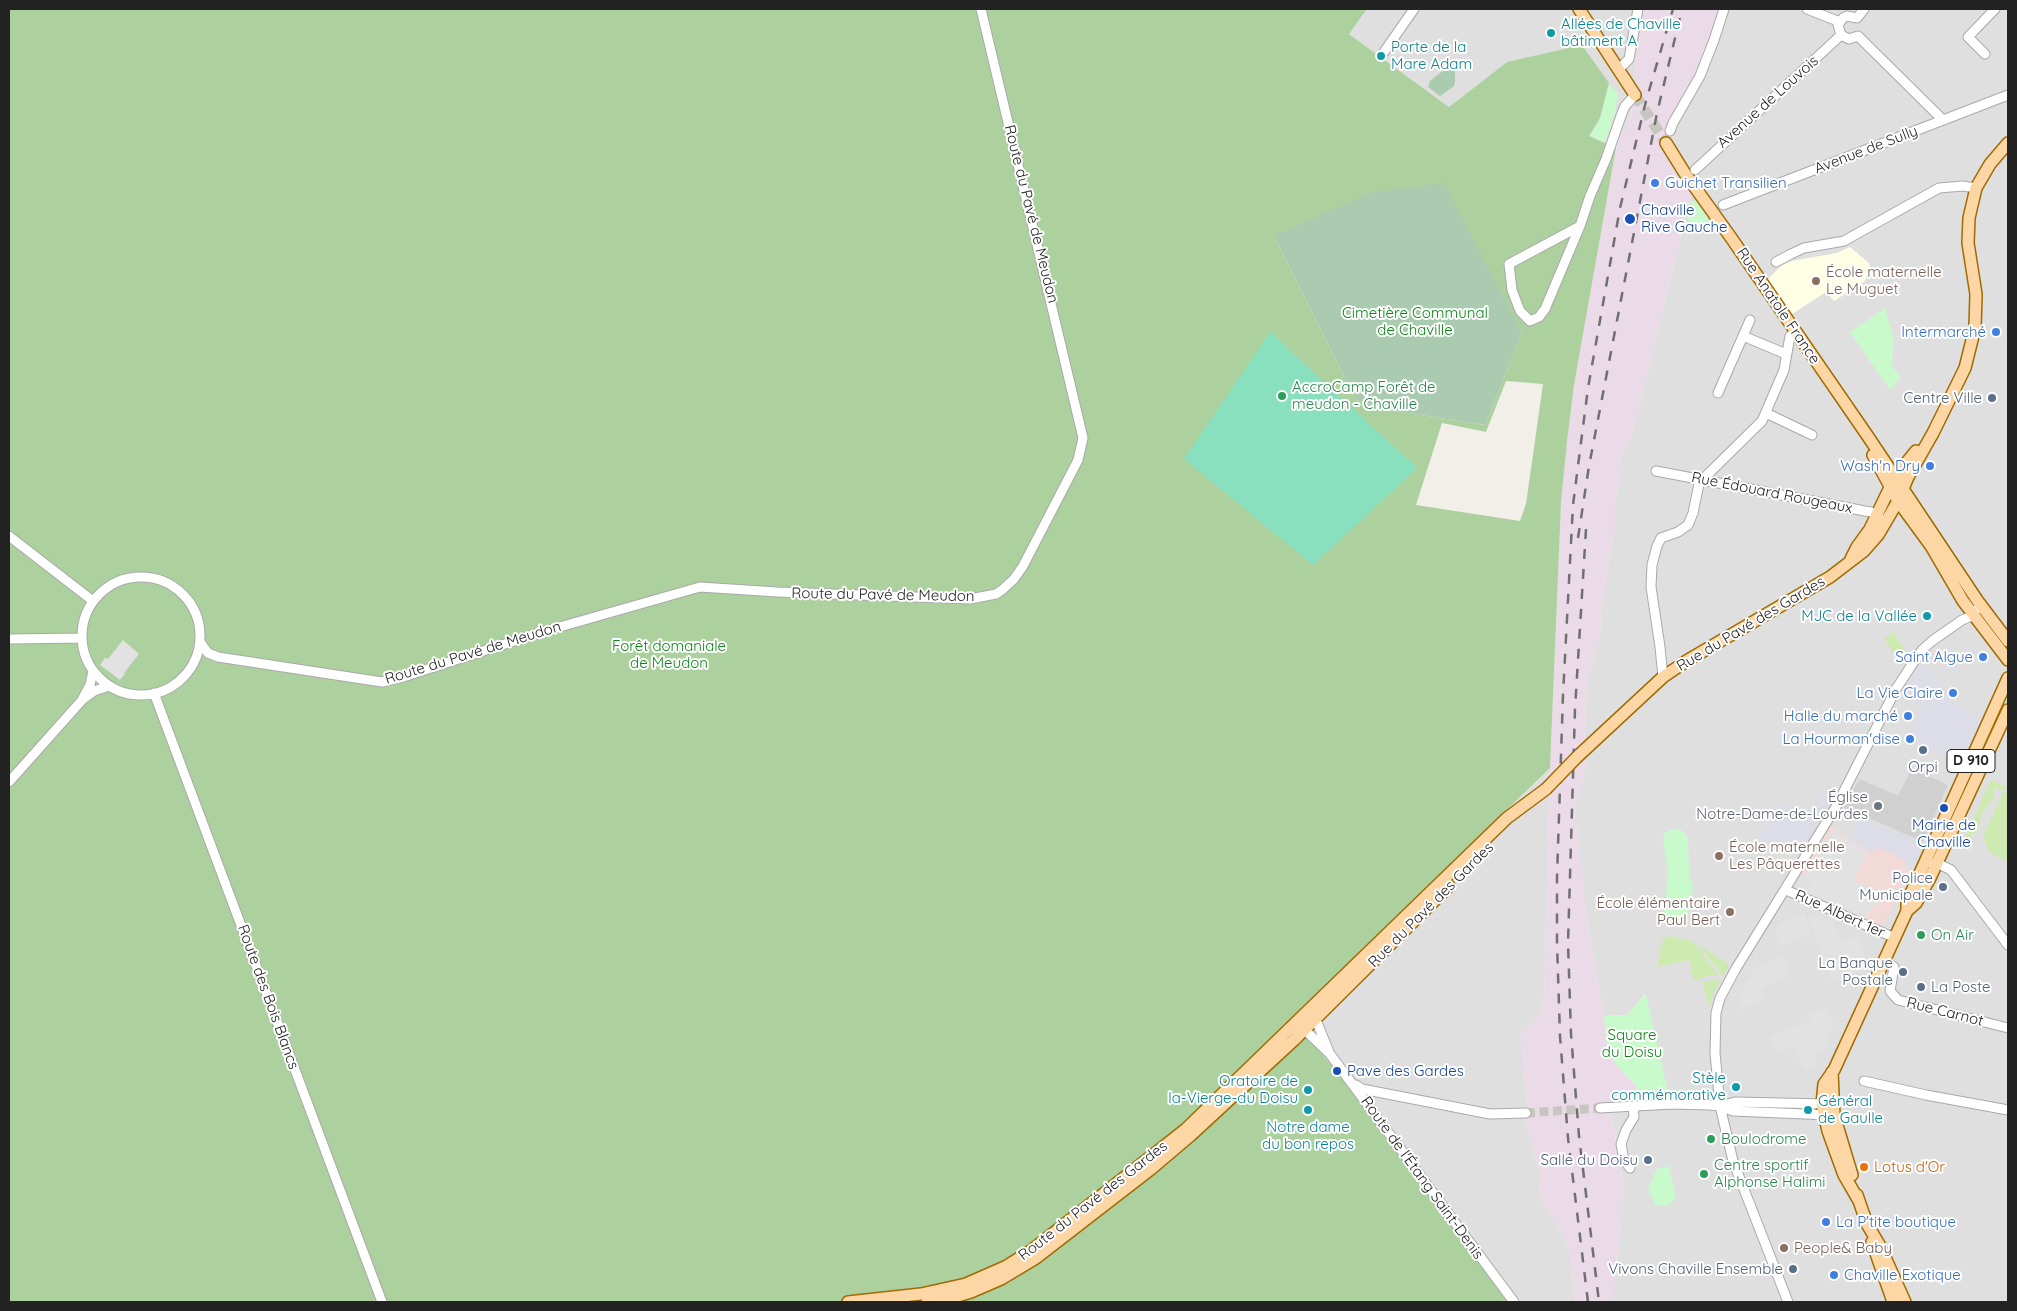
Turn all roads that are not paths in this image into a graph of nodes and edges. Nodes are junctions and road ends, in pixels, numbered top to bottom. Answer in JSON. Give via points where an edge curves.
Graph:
{"nodes":[{"id":1,"x":981,"y":9,"type":"edge"},
{"id":2,"x":1414,"y":9,"type":"edge"},
{"id":3,"x":1579,"y":9,"type":"edge"},
{"id":4,"x":1638,"y":9,"type":"edge"},
{"id":5,"x":1724,"y":9,"type":"edge"},
{"id":6,"x":1807,"y":9,"type":"edge"},
{"id":7,"x":1864,"y":9,"type":"edge"},
{"id":8,"x":1995,"y":9,"type":"edge"},
{"id":9,"x":1840,"y":22,"type":"junction"},
{"id":10,"x":1841,"y":35,"type":"junction"},
{"id":11,"x":1384,"y":52,"type":"dead end"},
{"id":12,"x":1984,"y":54,"type":"dead end"},
{"id":13,"x":1618,"y":70,"type":"junction"},
{"id":14,"x":1635,"y":95,"type":"joint"},
{"id":15,"x":2008,"y":95,"type":"edge"},
{"id":16,"x":1943,"y":120,"type":"junction"},
{"id":17,"x":1670,"y":131,"type":"dead end"},
{"id":18,"x":1666,"y":143,"type":"tunnel mouth"},
{"id":19,"x":2008,"y":143,"type":"edge"},
{"id":20,"x":1695,"y":170,"type":"dead end"},
{"id":21,"x":1976,"y":188,"type":"junction"},
{"id":22,"x":1723,"y":205,"type":"dead end"},
{"id":23,"x":1580,"y":226,"type":"junction"},
{"id":24,"x":1776,"y":262,"type":"dead end"},
{"id":25,"x":1750,"y":320,"type":"dead end"},
{"id":26,"x":1795,"y":332,"type":"junction"},
{"id":27,"x":1742,"y":336,"type":"junction"},
{"id":28,"x":1786,"y":354,"type":"junction"},
{"id":29,"x":1718,"y":393,"type":"dead end"},
{"id":30,"x":1943,"y":413,"type":"junction"},
{"id":31,"x":1766,"y":414,"type":"junction"},
{"id":32,"x":1812,"y":435,"type":"dead end"},
{"id":33,"x":1656,"y":471,"type":"dead end"},
{"id":34,"x":1702,"y":480,"type":"junction"},
{"id":35,"x":1892,"y":482,"type":"junction"},
{"id":36,"x":1902,"y":489,"type":"junction"},
{"id":37,"x":1898,"y":501,"type":"junction"},
{"id":38,"x":1882,"y":520,"type":"junction"},
{"id":39,"x":9,"y":536,"type":"edge"},
{"id":40,"x":1977,"y":600,"type":"junction"},
{"id":41,"x":93,"y":601,"type":"junction"},
{"id":42,"x":1972,"y":616,"type":"junction"},
{"id":43,"x":82,"y":638,"type":"junction"},
{"id":44,"x":9,"y":639,"type":"edge"},
{"id":45,"x":2008,"y":641,"type":"edge"},
{"id":46,"x":200,"y":642,"type":"junction"},
{"id":47,"x":2008,"y":660,"type":"edge"},
{"id":48,"x":93,"y":671,"type":"junction"},
{"id":49,"x":1663,"y":677,"type":"junction"},
{"id":50,"x":2008,"y":678,"type":"edge"},
{"id":51,"x":109,"y":686,"type":"junction"},
{"id":52,"x":154,"y":693,"type":"junction"},
{"id":53,"x":83,"y":699,"type":"junction"},
{"id":54,"x":2008,"y":710,"type":"edge"},
{"id":55,"x":9,"y":782,"type":"edge"},
{"id":56,"x":1937,"y":863,"type":"junction"},
{"id":57,"x":1924,"y":866,"type":"junction"},
{"id":58,"x":1786,"y":890,"type":"junction"},
{"id":59,"x":1907,"y":911,"type":"junction"},
{"id":60,"x":1895,"y":938,"type":"junction"},
{"id":61,"x":2008,"y":945,"type":"edge"},
{"id":62,"x":1885,"y":961,"type":"junction"},
{"id":63,"x":1312,"y":1015,"type":"junction"},
{"id":64,"x":1301,"y":1026,"type":"junction"},
{"id":65,"x":2008,"y":1028,"type":"edge"},
{"id":66,"x":1330,"y":1054,"type":"junction"},
{"id":67,"x":1864,"y":1081,"type":"dead end"},
{"id":68,"x":1351,"y":1082,"type":"junction"},
{"id":69,"x":1633,"y":1106,"type":"junction"},
{"id":70,"x":1720,"y":1106,"type":"junction"},
{"id":71,"x":1600,"y":1108,"type":"tunnel mouth"},
{"id":72,"x":1828,"y":1110,"type":"junction"},
{"id":73,"x":2008,"y":1110,"type":"edge"},
{"id":74,"x":1526,"y":1113,"type":"tunnel mouth"},
{"id":75,"x":1630,"y":1168,"type":"dead end"},
{"id":76,"x":1867,"y":1224,"type":"junction"},
{"id":77,"x":382,"y":1302,"type":"edge"},
{"id":78,"x":848,"y":1302,"type":"edge"},
{"id":79,"x":927,"y":1302,"type":"edge"},
{"id":80,"x":1514,"y":1302,"type":"edge"},
{"id":81,"x":1788,"y":1302,"type":"edge"},
{"id":82,"x":1893,"y":1302,"type":"edge"},
{"id":83,"x":1905,"y":1302,"type":"edge"}],
"edges":[{"from":1,"to":46,"type":"street","name":"Route du Pavé de Meudon","via":[[1083,438],[1078,460],[1023,566],[1002,590],[970,599],[700,587],[382,682],[218,658],[208,654]]},
{"from":2,"to":11,"type":"street"},
{"from":3,"to":13,"type":"main road"},
{"from":4,"to":13,"type":"street","via":[[1629,59]]},
{"from":5,"to":17,"type":"street","via":[[1700,76]]},
{"from":6,"to":9,"type":"street"},
{"from":7,"to":9,"type":"street","via":[[1857,18],[1847,16]]},
{"from":8,"to":12,"type":"street","via":[[1968,37]]},
{"from":9,"to":10,"type":"street","via":[[1838,29]]},
{"from":10,"to":16,"type":"street","via":[[1849,39],[1858,36]]},
{"from":10,"to":20,"type":"street","name":"Avenue de Louvois"},
{"from":13,"to":14,"type":"main road"},
{"from":14,"to":23,"type":"street","via":[[1622,113]]},
{"from":15,"to":16,"type":"street","name":"Avenue de Sully"},
{"from":16,"to":22,"type":"street","name":"Avenue de Sully"},
{"from":18,"to":26,"type":"main road","name":"Rue Anatole France"},
{"from":19,"to":21,"type":"main road","name":"Rue du Pavé des Gardes"},
{"from":21,"to":24,"type":"street","via":[[1939,188],[1844,241],[1804,248]]},
{"from":21,"to":30,"type":"main road","name":"Rue du Pavé des Gardes","via":[[1969,218],[1968,243],[1976,294],[1975,328],[1965,368]]},
{"from":23,"to":23,"type":"street","via":[[1508,264],[1512,290],[1520,311],[1530,321],[1545,309]]},
{"from":25,"to":27,"type":"street"},
{"from":26,"to":28,"type":"street","via":[[1790,336]]},
{"from":26,"to":35,"type":"main road","name":"Rue Anatole France","via":[[1855,420]]},
{"from":27,"to":28,"type":"street"},
{"from":27,"to":29,"type":"street"},
{"from":28,"to":31,"type":"street","via":[[1784,370]]},
{"from":30,"to":35,"type":"main road","name":"Rue du Pavé des Gardes"},
{"from":30,"to":36,"type":"main road","name":"Rue du Pavé des Gardes"},
{"from":31,"to":32,"type":"street"},
{"from":31,"to":34,"type":"street"},
{"from":33,"to":34,"type":"street","name":"Rue Édouard Rougeaux"},
{"from":34,"to":38,"type":"street","name":"Rue Édouard Rougeaux","via":[[1871,512]]},
{"from":34,"to":49,"type":"street","via":[[1691,522],[1684,529],[1661,538],[1654,553],[1650,587]]},
{"from":35,"to":36,"type":"main road","name":"Rue Anatole France"},
{"from":35,"to":37,"type":"main road","name":"Rue Anatole France"},
{"from":35,"to":38,"type":"main road","name":"Rue du Pavé des Gardes"},
{"from":36,"to":37,"type":"main road","name":"Rue du Pavé des Gardes"},
{"from":36,"to":40,"type":"main road","name":"Rue Anatole France"},
{"from":37,"to":38,"type":"main road","name":"Rue du Pavé des Gardes"},
{"from":37,"to":42,"type":"main road","name":"Rue Anatole France","via":[[1931,546]]},
{"from":38,"to":49,"type":"main road","name":"Rue du Pavé des Gardes","via":[[1878,535],[1864,551],[1830,577]]},
{"from":39,"to":41,"type":"street"},
{"from":40,"to":42,"type":"street"},
{"from":40,"to":45,"type":"main road","name":"Rue Anatole France"},
{"from":41,"to":43,"type":"street","via":[[83,623]]},
{"from":41,"to":46,"type":"street","via":[[108,586],[130,578],[157,579],[170,584],[189,601],[196,616]]},
{"from":42,"to":47,"type":"main road","name":"Rue Anatole France"},
{"from":42,"to":58,"type":"street","via":[[1938,636],[1918,654],[1896,689],[1837,805]]},
{"from":43,"to":44,"type":"street"},
{"from":43,"to":48,"type":"street"},
{"from":46,"to":52,"type":"street","via":[[197,655],[182,677],[170,687]]},
{"from":48,"to":51,"type":"street"},
{"from":48,"to":53,"type":"street"},
{"from":49,"to":63,"type":"main road","name":"Rue du Pavé des Gardes","bridge":true,"via":[[1546,789],[1507,818]]},
{"from":50,"to":57,"type":"main road","number":"D 910"},
{"from":51,"to":52,"type":"street","via":[[130,694]]},
{"from":51,"to":53,"type":"street"},
{"from":52,"to":77,"type":"street","name":"Route des Bois Blancs"},
{"from":53,"to":55,"type":"street"},
{"from":54,"to":56,"type":"main road","number":"D 910"},
{"from":56,"to":57,"type":"street"},
{"from":56,"to":59,"type":"main road","number":"D 910","via":[[1916,903]]},
{"from":56,"to":61,"type":"street","via":[[1951,870]]},
{"from":57,"to":59,"type":"main road","number":"D 910","via":[[1907,902]]},
{"from":58,"to":60,"type":"street","name":"Rue Albert 1er"},
{"from":58,"to":70,"type":"street","via":[[1720,998],[1715,1027]]},
{"from":59,"to":60,"type":"main road","number":"D 910"},
{"from":60,"to":62,"type":"main road","number":"D 910"},
{"from":62,"to":65,"type":"street","name":"Rue Carnot","via":[[1894,967],[1890,991],[1898,1000]]},
{"from":62,"to":72,"type":"main road","number":"D 910","via":[[1824,1084]]},
{"from":63,"to":64,"type":"main road","name":"Rue du Pavé des Gardes"},
{"from":63,"to":66,"type":"street","name":"Route de l'Étang Saint-Denis"},
{"from":64,"to":66,"type":"street","name":"Route de l'Étang Saint-Denis"},
{"from":64,"to":78,"type":"main road","name":"Route du Pavé des Gardes","via":[[1186,1129],[1015,1260],[966,1284]]},
{"from":64,"to":79,"type":"main road","name":"Route du Pavé des Gardes","via":[[1171,1152],[1036,1258],[971,1292]]},
{"from":66,"to":68,"type":"street","name":"Route de l'Étang Saint-Denis"},
{"from":67,"to":73,"type":"street"},
{"from":68,"to":74,"type":"street","via":[[1362,1089],[1490,1114]]},
{"from":68,"to":80,"type":"street","name":"Route de l'Étang Saint-Denis"},
{"from":69,"to":70,"type":"street"},
{"from":69,"to":71,"type":"street"},
{"from":69,"to":75,"type":"street","via":[[1634,1117],[1621,1144],[1624,1160]]},
{"from":70,"to":72,"type":"street","via":[[1735,1102]]},
{"from":70,"to":81,"type":"street","via":[[1733,1161]]},
{"from":72,"to":76,"type":"main road","number":"D 910"},
{"from":76,"to":82,"type":"main road","number":"D 910"},
{"from":76,"to":83,"type":"main road","number":"D 910"}]}
